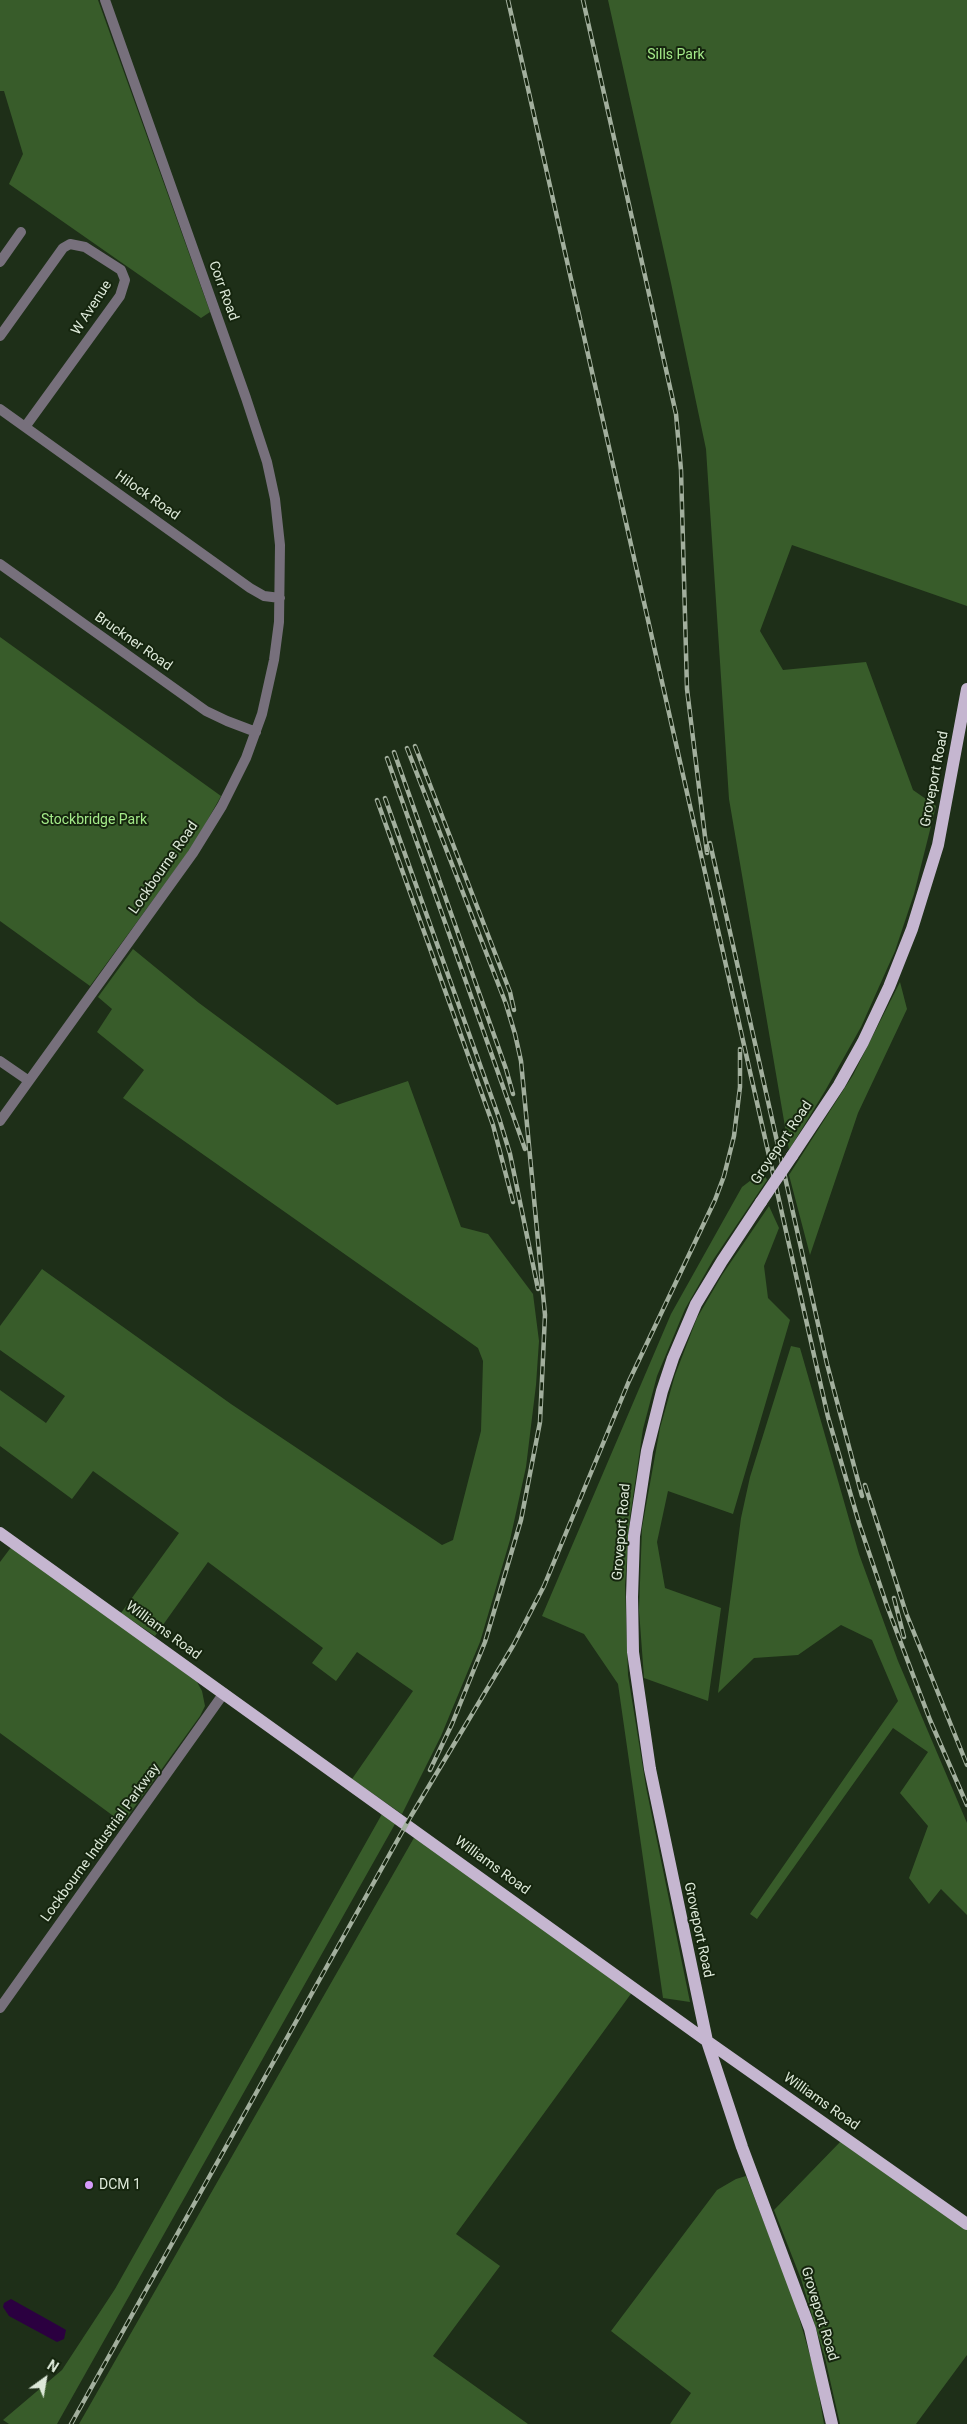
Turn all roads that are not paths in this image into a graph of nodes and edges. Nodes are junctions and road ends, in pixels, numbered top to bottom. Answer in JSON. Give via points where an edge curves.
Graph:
{"nodes":[{"id":1,"x":105,"y":0,"type":"edge"},
{"id":2,"x":21,"y":232,"type":"dead end"},
{"id":3,"x":0,"y":262,"type":"edge"},
{"id":4,"x":0,"y":336,"type":"edge"},
{"id":5,"x":0,"y":409,"type":"edge"},
{"id":6,"x":26,"y":427,"type":"junction"},
{"id":7,"x":0,"y":564,"type":"edge"},
{"id":8,"x":280,"y":598,"type":"junction"},
{"id":9,"x":967,"y":689,"type":"edge"},
{"id":10,"x":256,"y":732,"type":"junction"},
{"id":11,"x":0,"y":1061,"type":"edge"},
{"id":12,"x":29,"y":1081,"type":"junction"},
{"id":13,"x":0,"y":1122,"type":"edge"},
{"id":14,"x":0,"y":1533,"type":"edge"},
{"id":15,"x":224,"y":1693,"type":"junction"},
{"id":16,"x":0,"y":2008,"type":"edge"},
{"id":17,"x":707,"y":2041,"type":"junction"},
{"id":18,"x":967,"y":2224,"type":"edge"},
{"id":19,"x":832,"y":2424,"type":"edge"}],
"edges":[{"from":1,"to":8,"type":"street","name":"Corr Road","via":[[267,462],[279,538]]},
{"from":2,"to":3,"type":"street"},
{"from":4,"to":6,"type":"street","name":"W Avenue","via":[[63,248],[70,244],[85,246],[121,270],[125,280],[120,296]]},
{"from":5,"to":6,"type":"street","name":"Hilock Road"},
{"from":6,"to":8,"type":"street","name":"Hilock Road","via":[[257,592]]},
{"from":7,"to":10,"type":"street","name":"Bruckner Road","via":[[206,711]]},
{"from":8,"to":10,"type":"street","name":"Lockbourne Road","via":[[274,660]]},
{"from":9,"to":17,"type":"main road","name":"Groveport Road","bridge":true,"via":[[938,846],[909,939],[889,987],[839,1085],[704,1290],[673,1358],[647,1451],[634,1536],[632,1633],[641,1719]]},
{"from":10,"to":12,"type":"street","name":"Lockbourne Road","via":[[237,779],[206,832]]},
{"from":11,"to":12,"type":"street"},
{"from":12,"to":13,"type":"street","name":"Lockbourne Road"},
{"from":14,"to":15,"type":"main road","name":"Williams Road"},
{"from":15,"to":16,"type":"street","name":"Lockbourne Industrial Parkway"},
{"from":15,"to":17,"type":"main road","name":"Williams Road"},
{"from":17,"to":18,"type":"main road","name":"Williams Road"},
{"from":17,"to":19,"type":"main road","name":"Groveport Road","via":[[742,2147],[810,2329]]}]}
